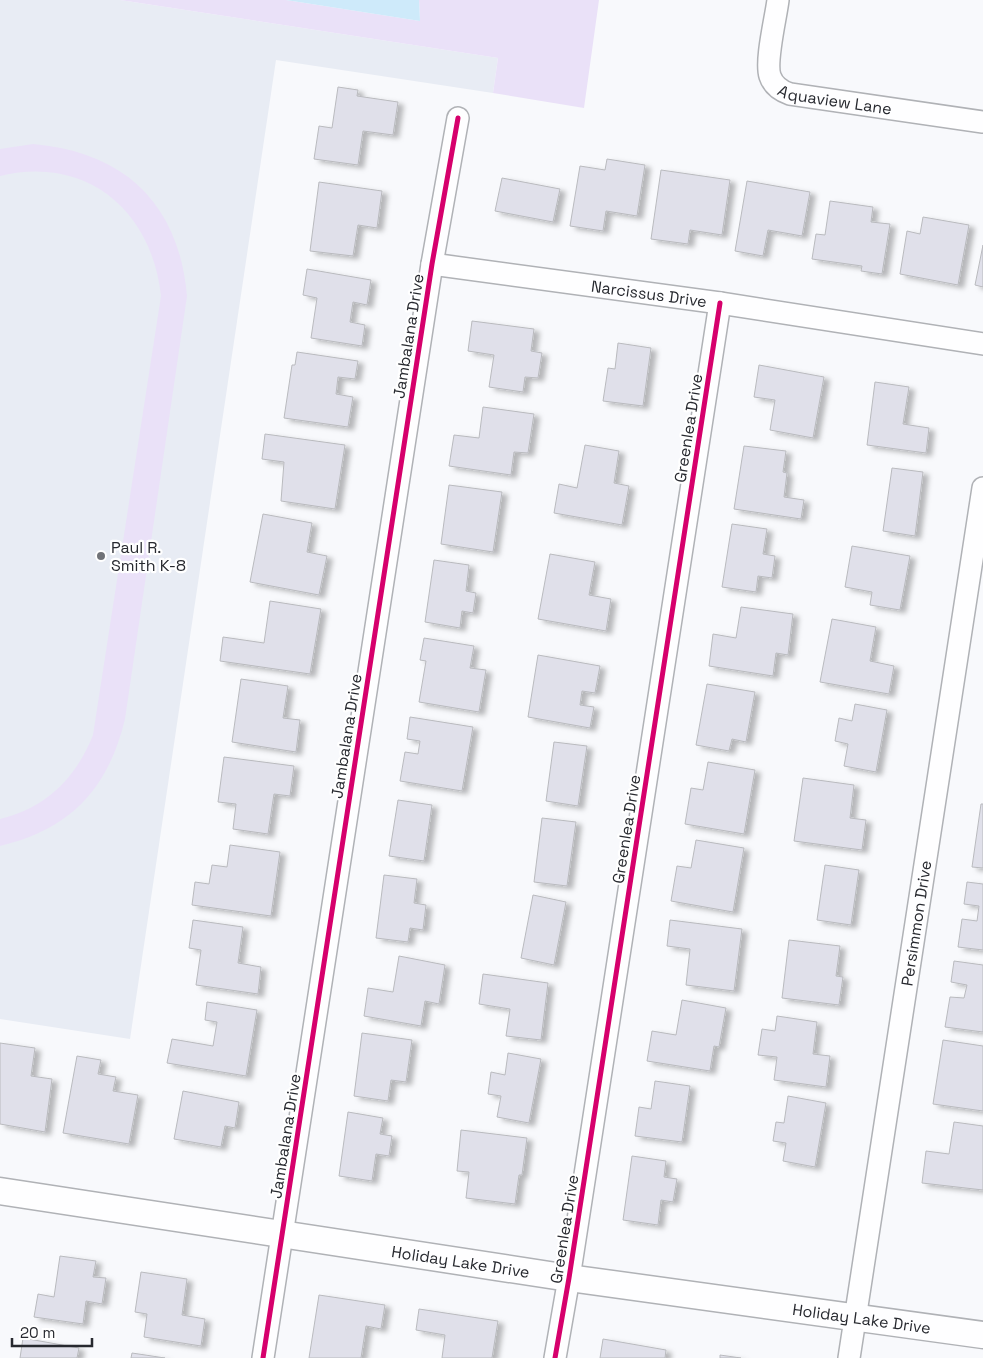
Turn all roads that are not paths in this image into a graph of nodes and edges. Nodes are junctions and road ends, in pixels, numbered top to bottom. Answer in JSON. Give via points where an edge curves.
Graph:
{"nodes":[{"id":1,"x":778,"y":0,"type":"edge"},
{"id":2,"x":458,"y":118,"type":"dead end"},
{"id":3,"x":983,"y":122,"type":"edge"},
{"id":4,"x":432,"y":264,"type":"junction"},
{"id":5,"x":720,"y":303,"type":"junction"},
{"id":6,"x":983,"y":344,"type":"edge"},
{"id":7,"x":983,"y":488,"type":"edge"},
{"id":8,"x":0,"y":1191,"type":"edge"},
{"id":9,"x":282,"y":1233,"type":"junction"},
{"id":10,"x":569,"y":1278,"type":"junction"},
{"id":11,"x":856,"y":1317,"type":"junction"},
{"id":12,"x":983,"y":1335,"type":"edge"},
{"id":13,"x":262,"y":1358,"type":"edge"},
{"id":14,"x":555,"y":1358,"type":"edge"},
{"id":15,"x":849,"y":1358,"type":"edge"}],
"edges":[{"from":1,"to":3,"type":"street","name":"Aquaview Lane","via":[[768,67],[780,90]]},
{"from":2,"to":4,"type":"street","name":"Jambalana Drive"},
{"from":4,"to":5,"type":"street","name":"Narcissus Drive"},
{"from":4,"to":9,"type":"street","name":"Jambalana Drive"},
{"from":5,"to":6,"type":"street","name":"Narcissus Drive"},
{"from":5,"to":10,"type":"street","name":"Greenlea Drive"},
{"from":7,"to":11,"type":"street","name":"Persimmon Drive"},
{"from":8,"to":9,"type":"street","name":"Holiday Lake Drive"},
{"from":9,"to":10,"type":"street","name":"Holiday Lake Drive"},
{"from":9,"to":13,"type":"street","name":"Jambalana Drive"},
{"from":10,"to":11,"type":"street","name":"Holiday Lake Drive"},
{"from":10,"to":14,"type":"street","name":"Greenlea Drive"},
{"from":11,"to":12,"type":"street","name":"Holiday Lake Drive"},
{"from":11,"to":15,"type":"street","name":"Persimmon Drive"}]}
